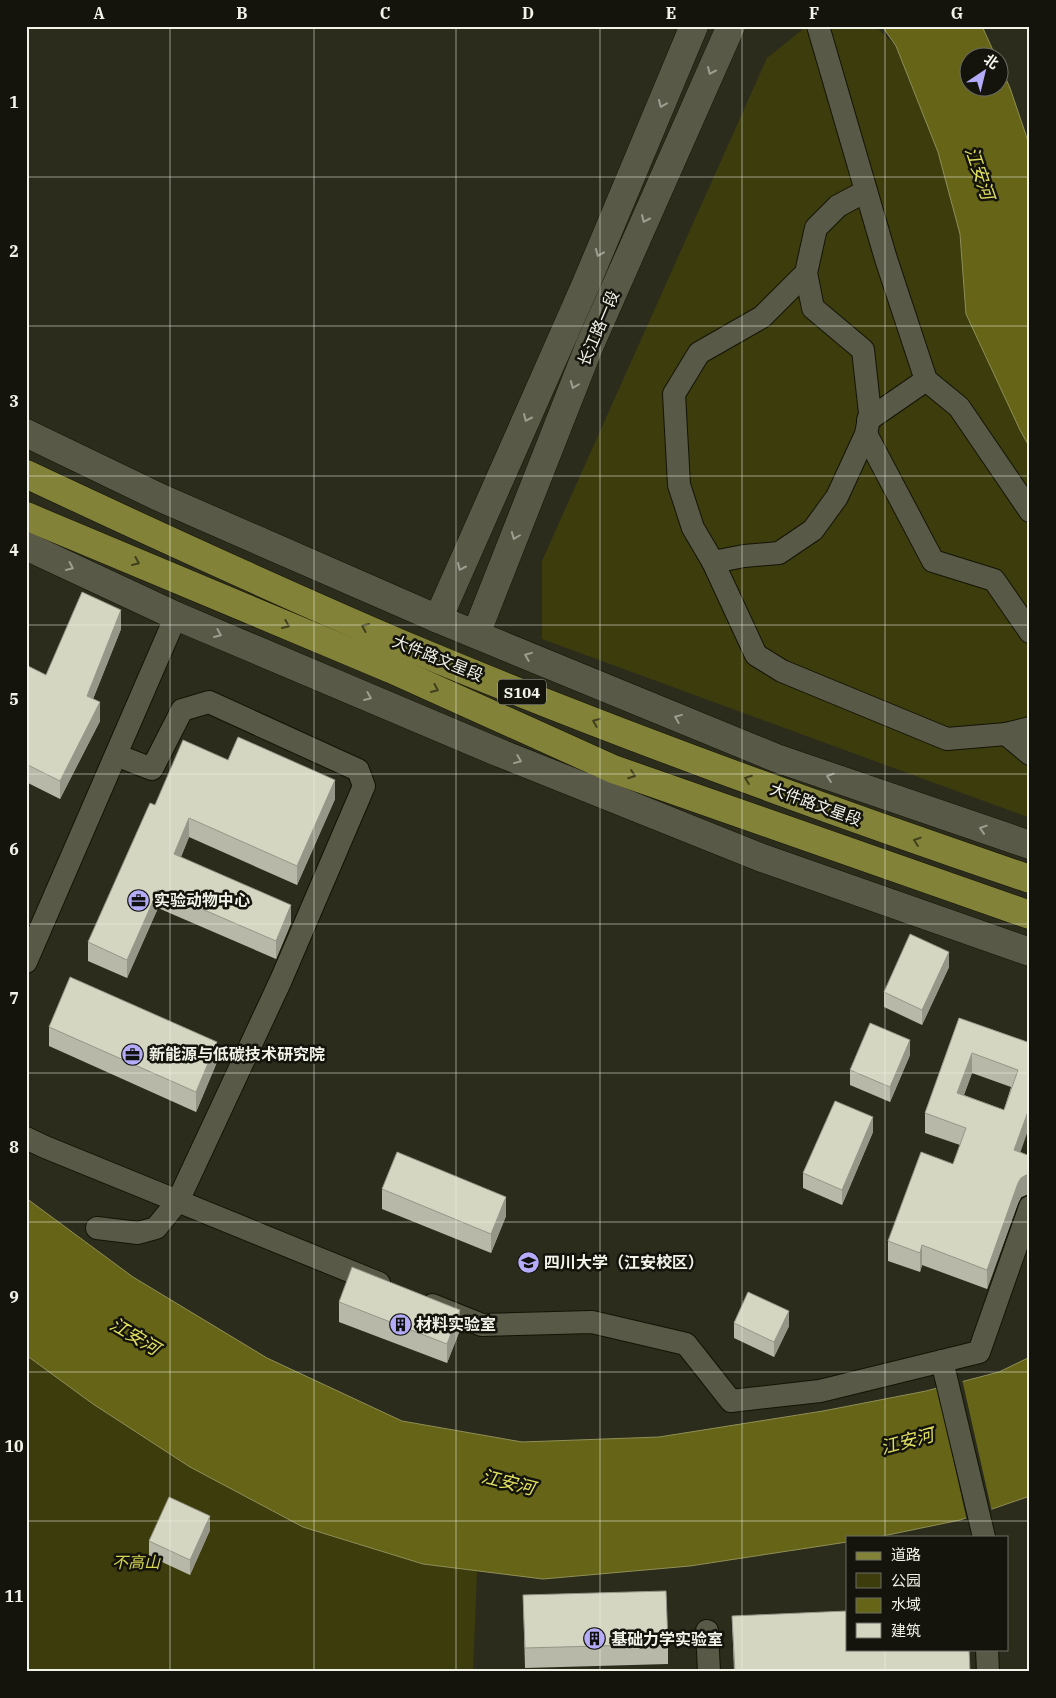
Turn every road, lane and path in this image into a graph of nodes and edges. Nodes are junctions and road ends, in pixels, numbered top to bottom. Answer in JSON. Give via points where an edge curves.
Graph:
{"nodes":[{"id":1,"x":694,"y":26,"type":"edge"},
{"id":2,"x":731,"y":26,"type":"edge"},
{"id":3,"x":818,"y":26,"type":"edge"},
{"id":4,"x":866,"y":191,"type":"junction"},
{"id":5,"x":806,"y":273,"type":"junction"},
{"id":6,"x":926,"y":380,"type":"junction"},
{"id":7,"x":867,"y":427,"type":"junction"},
{"id":8,"x":26,"y":433,"type":"edge"},
{"id":9,"x":26,"y":474,"type":"edge"},
{"id":10,"x":1030,"y":511,"type":"edge"},
{"id":11,"x":26,"y":516,"type":"edge"},
{"id":12,"x":26,"y":546,"type":"edge"},
{"id":13,"x":713,"y":562,"type":"junction"},
{"id":14,"x":176,"y":616,"type":"junction"},
{"id":15,"x":438,"y":619,"type":"junction"},
{"id":16,"x":1030,"y":632,"type":"edge"},
{"id":17,"x":476,"y":634,"type":"junction"},
{"id":18,"x":1030,"y":728,"type":"edge"},
{"id":19,"x":1006,"y":734,"type":"junction"},
{"id":20,"x":1030,"y":754,"type":"edge"},
{"id":21,"x":116,"y":755,"type":"junction"},
{"id":22,"x":1030,"y":845,"type":"edge"},
{"id":23,"x":1030,"y":879,"type":"edge"},
{"id":24,"x":1030,"y":914,"type":"edge"},
{"id":25,"x":1030,"y":952,"type":"edge"},
{"id":26,"x":26,"y":962,"type":"edge"},
{"id":27,"x":26,"y":1138,"type":"edge"},
{"id":28,"x":178,"y":1200,"type":"junction"},
{"id":29,"x":1030,"y":1207,"type":"edge"},
{"id":30,"x":96,"y":1228,"type":"dead end"},
{"id":31,"x":942,"y":1360,"type":"junction"},
{"id":32,"x":984,"y":1536,"type":"edge"},
{"id":33,"x":707,"y":1631,"type":"dead end"},
{"id":34,"x":987,"y":1650,"type":"edge"},
{"id":35,"x":709,"y":1672,"type":"edge"},
{"id":36,"x":988,"y":1672,"type":"edge"}],
"edges":[{"from":1,"to":15,"type":"street","name":"长江路一段","one_way":true,"via":[[586,284]]},
{"from":2,"to":17,"type":"street","name":"长江路一段","one_way":true,"via":[[589,347]]},
{"from":3,"to":4,"type":"street"},
{"from":4,"to":5,"type":"street","via":[[838,206],[816,228]]},
{"from":4,"to":6,"type":"street"},
{"from":5,"to":7,"type":"street","via":[[812,308],[863,350],[870,413]]},
{"from":5,"to":13,"type":"street","via":[[762,317],[699,353],[674,394],[679,485],[693,528]]},
{"from":6,"to":7,"type":"street"},
{"from":6,"to":10,"type":"street","via":[[960,407]]},
{"from":7,"to":13,"type":"street","via":[[837,497],[812,530],[779,553]]},
{"from":7,"to":16,"type":"street","via":[[933,560],[994,580]]},
{"from":8,"to":15,"type":"street","via":[[161,498]]},
{"from":23,"to":9,"type":"main road","name":"大件路文星段","number":"S104","one_way":true,"via":[[627,735],[418,651]]},
{"from":11,"to":24,"type":"main road","name":"大件路文星段","number":"S104","one_way":true,"via":[[391,669],[614,769]]},
{"from":12,"to":14,"type":"street","one_way":true},
{"from":13,"to":19,"type":"street","via":[[756,655],[782,671],[947,739]]},
{"from":14,"to":21,"type":"street"},
{"from":14,"to":25,"type":"street","one_way":true,"via":[[494,751],[753,854]]},
{"from":15,"to":17,"type":"street"},
{"from":22,"to":17,"type":"street","one_way":true,"via":[[776,758]]},
{"from":18,"to":19,"type":"street"},
{"from":19,"to":20,"type":"street"},
{"from":21,"to":26,"type":"street"},
{"from":21,"to":28,"type":"street","via":[[152,769],[182,710],[209,702],[358,770],[364,786],[282,980]]},
{"from":27,"to":28,"type":"street"},
{"from":28,"to":30,"type":"street","via":[[156,1228],[138,1233]]},
{"from":28,"to":31,"type":"street","via":[[482,1325],[592,1322],[686,1344],[731,1401],[820,1391]]},
{"from":29,"to":31,"type":"street","via":[[978,1352]]},
{"from":31,"to":32,"type":"street"},
{"from":33,"to":35,"type":"street"},
{"from":34,"to":36,"type":"street"}]}
